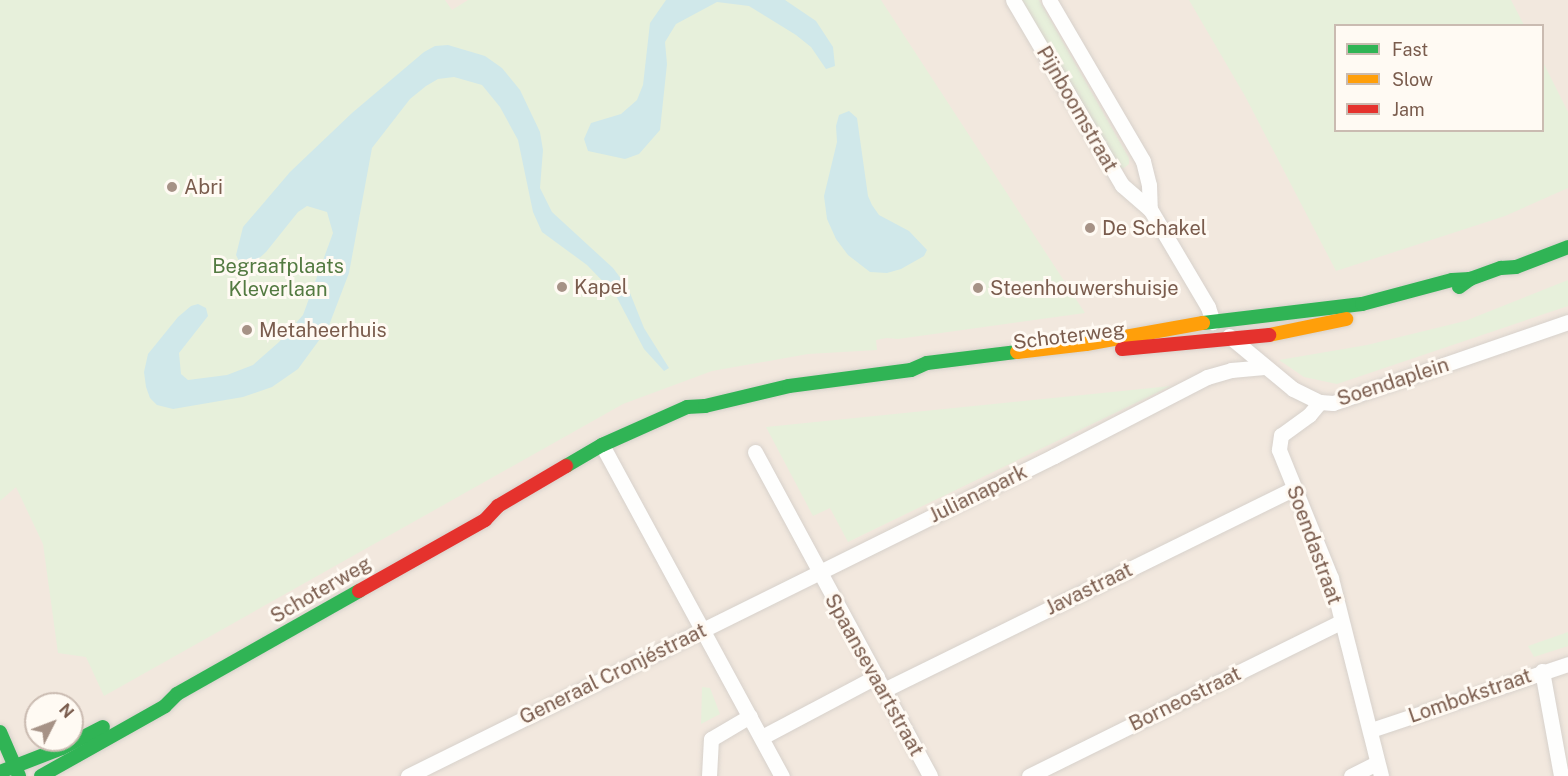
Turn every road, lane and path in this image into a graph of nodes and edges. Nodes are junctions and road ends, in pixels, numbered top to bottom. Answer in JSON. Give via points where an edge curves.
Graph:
{"nodes":[{"id":1,"x":1013,"y":0,"type":"edge"},
{"id":2,"x":1049,"y":0,"type":"edge"},
{"id":3,"x":1150,"y":209,"type":"junction"},
{"id":4,"x":1568,"y":233,"type":"edge"},
{"id":5,"x":1568,"y":247,"type":"edge"},
{"id":6,"x":1501,"y":268,"type":"junction"},
{"id":7,"x":1470,"y":279,"type":"junction"},
{"id":8,"x":1213,"y":322,"type":"junction"},
{"id":9,"x":1568,"y":322,"type":"edge"},
{"id":10,"x":1233,"y":339,"type":"junction"},
{"id":11,"x":1204,"y":342,"type":"junction"},
{"id":12,"x":1264,"y":367,"type":"junction"},
{"id":13,"x":911,"y":370,"type":"junction"},
{"id":14,"x":1320,"y":402,"type":"junction"},
{"id":15,"x":605,"y":451,"type":"junction"},
{"id":16,"x":755,"y":452,"type":"dead end"},
{"id":17,"x":1294,"y":488,"type":"junction"},
{"id":18,"x":818,"y":573,"type":"junction"},
{"id":19,"x":1341,"y":622,"type":"junction"},
{"id":20,"x":702,"y":629,"type":"junction"},
{"id":21,"x":1568,"y":664,"type":"edge"},
{"id":22,"x":1542,"y":671,"type":"junction"},
{"id":23,"x":877,"y":676,"type":"junction"},
{"id":24,"x":884,"y":690,"type":"junction"},
{"id":25,"x":177,"y":694,"type":"junction"},
{"id":26,"x":750,"y":716,"type":"junction"},
{"id":27,"x":1371,"y":730,"type":"junction"},
{"id":28,"x":0,"y":732,"type":"edge"},
{"id":29,"x":762,"y":737,"type":"junction"},
{"id":30,"x":1379,"y":769,"type":"edge"},
{"id":31,"x":17,"y":771,"type":"edge"},
{"id":32,"x":0,"y":772,"type":"edge"},
{"id":33,"x":41,"y":776,"type":"edge"},
{"id":34,"x":408,"y":776,"type":"edge"},
{"id":35,"x":710,"y":776,"type":"edge"},
{"id":36,"x":782,"y":776,"type":"edge"},
{"id":37,"x":930,"y":776,"type":"edge"},
{"id":38,"x":1029,"y":776,"type":"edge"},
{"id":39,"x":1352,"y":776,"type":"edge"},
{"id":40,"x":1561,"y":776,"type":"edge"}],
"edges":[{"from":1,"to":3,"type":"street","name":"Pijnboomstraat","via":[[1122,185]]},
{"from":2,"to":3,"type":"street","name":"Pijnboomstraat","via":[[1143,161]]},
{"from":3,"to":8,"type":"street","name":"Pijnboomstraat"},
{"from":4,"to":6,"type":"main road","via":[[1513,258]]},
{"from":5,"to":6,"type":"main road","via":[[1516,267]]},
{"from":6,"to":7,"type":"main road"},
{"from":7,"to":8,"type":"main road","via":[[1452,280],[1362,304]]},
{"from":7,"to":10,"type":"main road","via":[[1456,289],[1364,315]]},
{"from":8,"to":10,"type":"street","name":"Soendaplein"},
{"from":8,"to":11,"type":"street"},
{"from":8,"to":13,"type":"main road","name":"Schoterweg","via":[[1086,344],[927,363]]},
{"from":9,"to":14,"type":"street","name":"Soendaplein","via":[[1333,403]]},
{"from":10,"to":11,"type":"main road","name":"Schoterweg"},
{"from":10,"to":12,"type":"street","name":"Soendaplein"},
{"from":11,"to":13,"type":"main road","name":"Schoterweg","via":[[929,374]]},
{"from":12,"to":14,"type":"street","name":"Soendaplein","via":[[1293,389]]},
{"from":12,"to":18,"type":"street","name":"Julianapark","via":[[1207,377]]},
{"from":13,"to":15,"type":"main road","name":"Schoterweg","via":[[789,386],[687,407]]},
{"from":14,"to":17,"type":"street","name":"Soendastraat","via":[[1279,439],[1279,450]]},
{"from":15,"to":20,"type":"street"},
{"from":15,"to":25,"type":"main road","name":"Schoterweg","via":[[498,506],[485,520]]},
{"from":16,"to":18,"type":"street"},
{"from":17,"to":19,"type":"street","name":"Soendastraat","via":[[1331,578]]},
{"from":17,"to":24,"type":"street","name":"Javastraat"},
{"from":18,"to":20,"type":"street","name":"Generaal Cronjéstraat"},
{"from":18,"to":23,"type":"street","name":"Spaansevaartstraat"},
{"from":19,"to":27,"type":"street","name":"Soendastraat"},
{"from":19,"to":38,"type":"street","name":"Borneostraat"},
{"from":20,"to":26,"type":"street"},
{"from":20,"to":34,"type":"street","name":"Generaal Cronjéstraat"},
{"from":21,"to":22,"type":"street","name":"Lombokstraat"},
{"from":22,"to":27,"type":"street","name":"Lombokstraat"},
{"from":22,"to":40,"type":"street"},
{"from":23,"to":24,"type":"street","name":"Spaansevaartstraat"},
{"from":23,"to":29,"type":"street"},
{"from":24,"to":37,"type":"street","name":"Spaansevaartstraat"},
{"from":25,"to":31,"type":"main road","name":"Schoterweg","via":[[159,698]]},
{"from":25,"to":33,"type":"main road","name":"Schoterweg","via":[[165,706]]},
{"from":26,"to":29,"type":"street"},
{"from":26,"to":35,"type":"street","via":[[711,739]]},
{"from":27,"to":30,"type":"street","name":"Soendastraat"},
{"from":28,"to":31,"type":"main road"},
{"from":29,"to":36,"type":"street"},
{"from":30,"to":39,"type":"street"},
{"from":31,"to":32,"type":"main road","name":"Schoterweg"}]}
